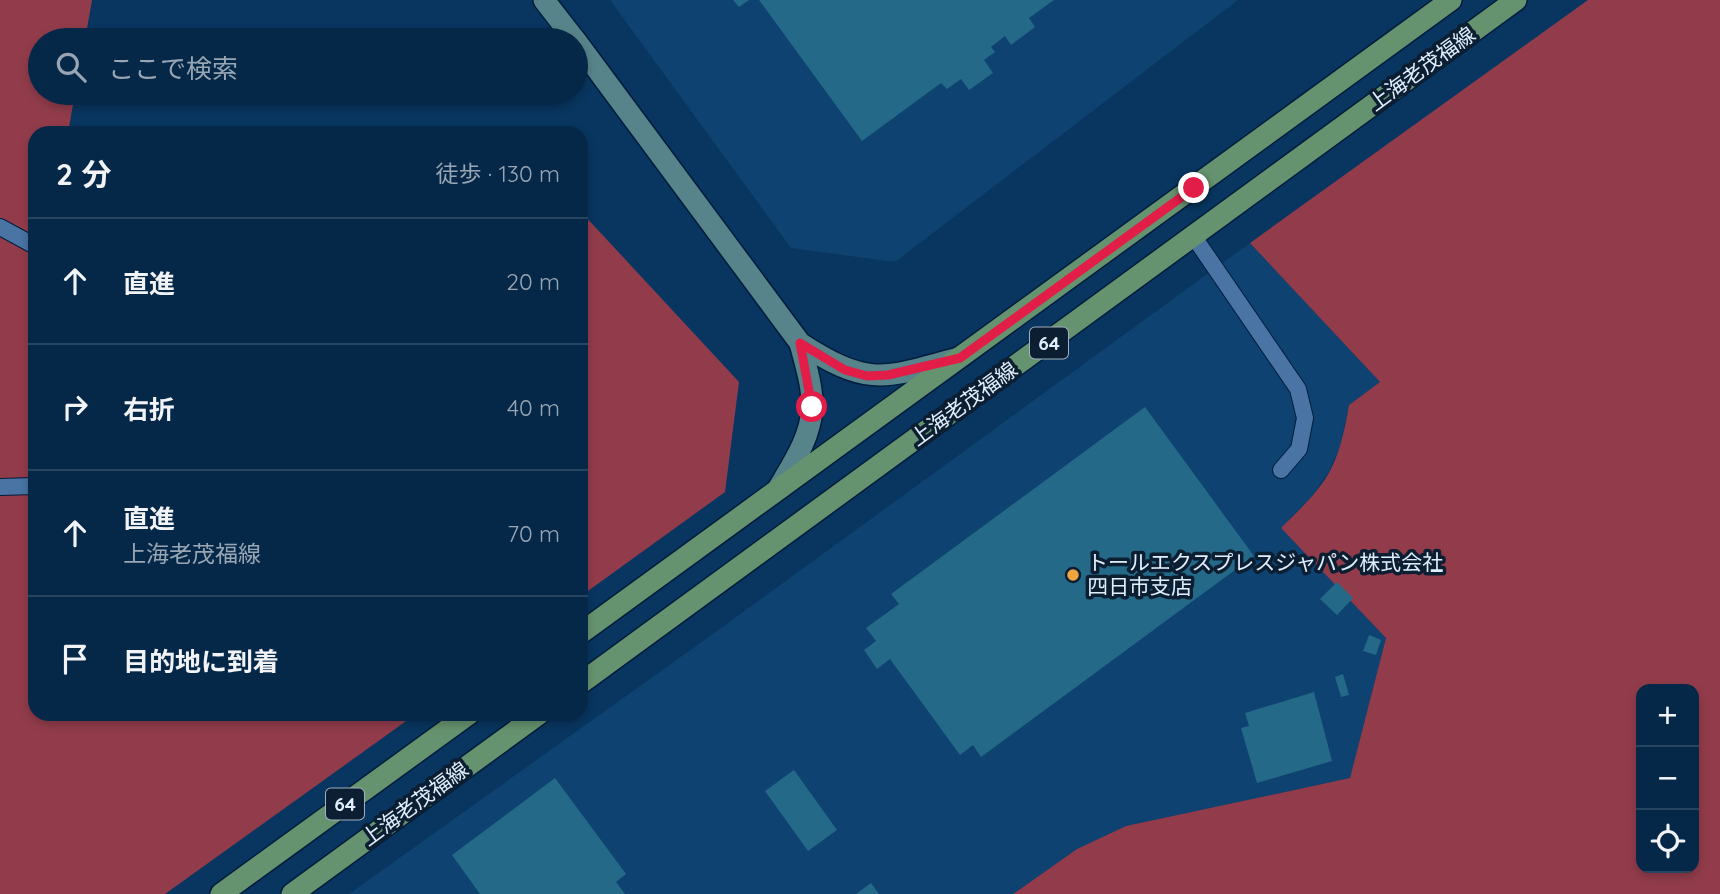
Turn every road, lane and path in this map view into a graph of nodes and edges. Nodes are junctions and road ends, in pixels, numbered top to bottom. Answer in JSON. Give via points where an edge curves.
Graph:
{"nodes":[{"id":1,"x":544,"y":0,"type":"edge"},
{"id":2,"x":1451,"y":0,"type":"edge"},
{"id":3,"x":1516,"y":0,"type":"edge"},
{"id":4,"x":565,"y":28,"type":"edge"},
{"id":5,"x":588,"y":58,"type":"edge"},
{"id":6,"x":0,"y":227,"type":"edge"},
{"id":7,"x":1194,"y":237,"type":"junction"},
{"id":8,"x":28,"y":242,"type":"edge"},
{"id":9,"x":800,"y":343,"type":"junction"},
{"id":10,"x":960,"y":358,"type":"junction"},
{"id":11,"x":1280,"y":470,"type":"dead end"},
{"id":12,"x":28,"y":486,"type":"edge"},
{"id":13,"x":0,"y":487,"type":"edge"},
{"id":14,"x":778,"y":489,"type":"junction"},
{"id":15,"x":588,"y":628,"type":"edge"},
{"id":16,"x":588,"y":678,"type":"edge"},
{"id":17,"x":459,"y":721,"type":"edge"},
{"id":18,"x":529,"y":721,"type":"edge"},
{"id":19,"x":221,"y":894,"type":"edge"},
{"id":20,"x":292,"y":894,"type":"edge"}],
"edges":[{"from":1,"to":4,"type":"street"},
{"from":2,"to":10,"type":"main road","name":"上海老茂福線","number":"64"},
{"from":3,"to":7,"type":"main road","name":"上海老茂福線","number":"64"},
{"from":5,"to":9,"type":"street"},
{"from":6,"to":8,"type":"lane"},
{"from":7,"to":11,"type":"lane","via":[[1298,389],[1305,418],[1299,449]]},
{"from":7,"to":16,"type":"main road","name":"上海老茂福線","number":"64"},
{"from":9,"to":10,"type":"street","via":[[845,370],[867,376]]},
{"from":9,"to":14,"type":"street","via":[[812,407],[797,456]]},
{"from":10,"to":14,"type":"main road","name":"上海老茂福線","number":"64"},
{"from":12,"to":13,"type":"lane"},
{"from":14,"to":15,"type":"main road","name":"上海老茂福線","number":"64"},
{"from":17,"to":19,"type":"main road","name":"上海老茂福線","number":"64"},
{"from":18,"to":20,"type":"main road","name":"上海老茂福線","number":"64"}]}
